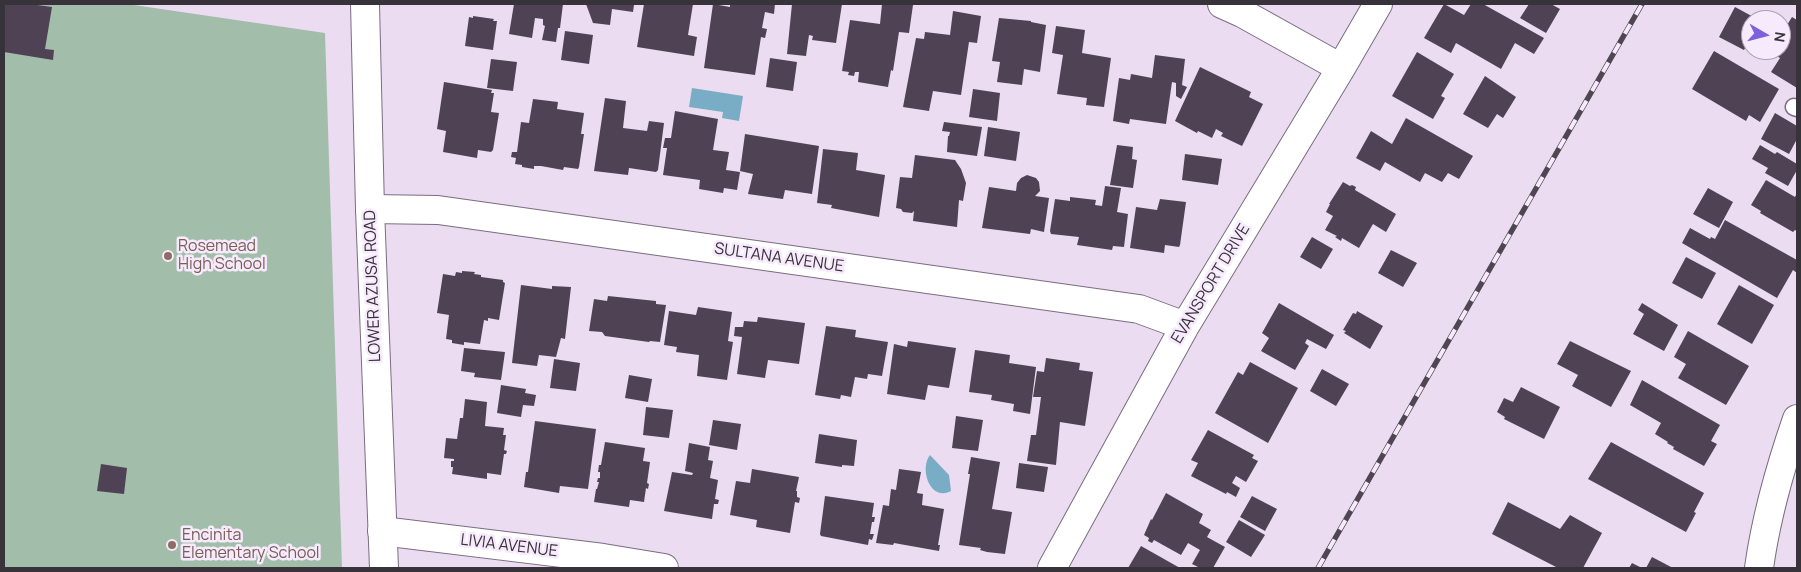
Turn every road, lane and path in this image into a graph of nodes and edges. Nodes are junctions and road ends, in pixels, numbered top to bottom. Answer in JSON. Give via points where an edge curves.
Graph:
{"nodes":[{"id":1,"x":365,"y":4,"type":"edge"},
{"id":2,"x":1222,"y":4,"type":"edge"},
{"id":3,"x":1378,"y":4,"type":"edge"},
{"id":4,"x":1341,"y":68,"type":"junction"},
{"id":5,"x":370,"y":209,"type":"junction"},
{"id":6,"x":1184,"y":326,"type":"junction"},
{"id":7,"x":1797,"y":419,"type":"edge"},
{"id":8,"x":382,"y":532,"type":"junction"},
{"id":9,"x":603,"y":563,"type":"edge"},
{"id":10,"x":384,"y":568,"type":"edge"},
{"id":11,"x":664,"y":568,"type":"edge"},
{"id":12,"x":1052,"y":568,"type":"edge"},
{"id":13,"x":1759,"y":568,"type":"edge"}],
"edges":[{"from":1,"to":5,"type":"street","name":"LOWER AZUSA ROAD"},
{"from":2,"to":4,"type":"street"},
{"from":3,"to":4,"type":"street","name":"EVANSPORT DRIVE"},
{"from":4,"to":6,"type":"street","name":"EVANSPORT DRIVE"},
{"from":5,"to":6,"type":"street","name":"SULTANA AVENUE","via":[[438,210],[1139,309]]},
{"from":5,"to":8,"type":"street","name":"LOWER AZUSA ROAD"},
{"from":6,"to":12,"type":"street","name":"EVANSPORT DRIVE"},
{"from":7,"to":13,"type":"street","via":[[1780,468]]},
{"from":8,"to":9,"type":"street","name":"LIVIA AVENUE"},
{"from":8,"to":10,"type":"street","name":"LOWER AZUSA ROAD"},
{"from":9,"to":11,"type":"street","name":"LIVIA AVENUE"}]}
